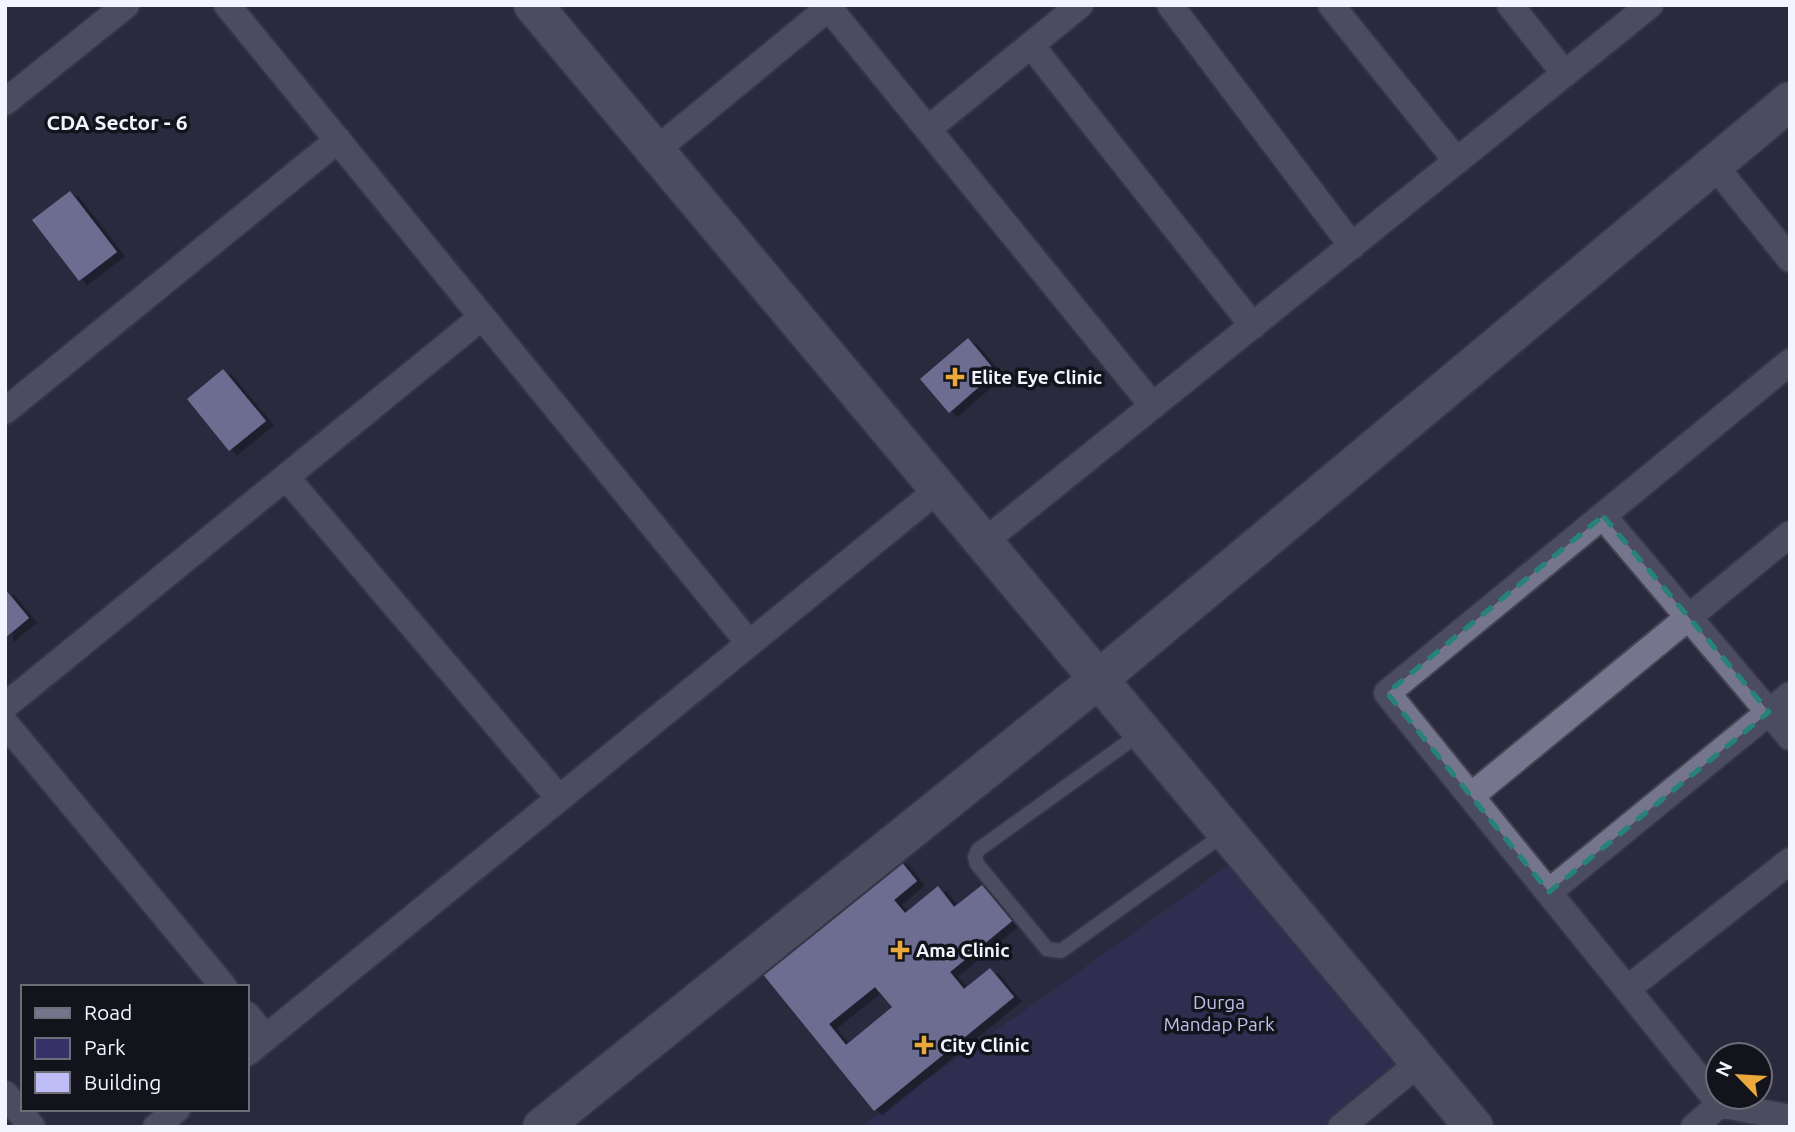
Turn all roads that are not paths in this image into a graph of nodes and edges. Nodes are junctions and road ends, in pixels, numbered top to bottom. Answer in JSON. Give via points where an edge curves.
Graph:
{"nodes":[{"id":1,"x":126,"y":5,"type":"edge"},
{"id":2,"x":227,"y":5,"type":"edge"},
{"id":3,"x":533,"y":5,"type":"edge"},
{"id":4,"x":1080,"y":5,"type":"edge"},
{"id":5,"x":1170,"y":5,"type":"edge"},
{"id":6,"x":1331,"y":5,"type":"edge"},
{"id":7,"x":1510,"y":5,"type":"edge"},
{"id":8,"x":1650,"y":5,"type":"edge"},
{"id":9,"x":830,"y":7,"type":"edge"},
{"id":10,"x":1031,"y":45,"type":"junction"},
{"id":11,"x":1565,"y":74,"type":"junction"},
{"id":12,"x":1790,"y":101,"type":"edge"},
{"id":13,"x":5,"y":102,"type":"edge"},
{"id":14,"x":928,"y":129,"type":"junction"},
{"id":15,"x":338,"y":140,"type":"junction"},
{"id":16,"x":655,"y":151,"type":"junction"},
{"id":17,"x":1457,"y":161,"type":"junction"},
{"id":18,"x":1714,"y":164,"type":"junction"},
{"id":19,"x":1352,"y":246,"type":"junction"},
{"id":20,"x":1790,"y":259,"type":"edge"},
{"id":21,"x":482,"y":317,"type":"junction"},
{"id":22,"x":1253,"y":326,"type":"junction"},
{"id":23,"x":1790,"y":362,"type":"edge"},
{"id":24,"x":1153,"y":406,"type":"junction"},
{"id":25,"x":5,"y":411,"type":"edge"},
{"id":26,"x":286,"y":477,"type":"junction"},
{"id":27,"x":940,"y":488,"type":"junction"},
{"id":28,"x":1603,"y":516,"type":"junction"},
{"id":29,"x":1790,"y":534,"type":"edge"},
{"id":30,"x":985,"y":541,"type":"junction"},
{"id":31,"x":1688,"y":617,"type":"junction"},
{"id":32,"x":749,"y":643,"type":"junction"},
{"id":33,"x":1100,"y":678,"type":"junction"},
{"id":34,"x":1790,"y":695,"type":"edge"},
{"id":35,"x":5,"y":706,"type":"edge"},
{"id":36,"x":1769,"y":712,"type":"junction"},
{"id":37,"x":5,"y":723,"type":"edge"},
{"id":38,"x":1144,"y":730,"type":"junction"},
{"id":39,"x":1790,"y":737,"type":"edge"},
{"id":40,"x":1471,"y":796,"type":"junction"},
{"id":41,"x":559,"y":798,"type":"junction"},
{"id":42,"x":1228,"y":831,"type":"junction"},
{"id":43,"x":1790,"y":862,"type":"edge"},
{"id":44,"x":1549,"y":892,"type":"junction"},
{"id":45,"x":222,"y":985,"type":"edge"},
{"id":46,"x":1628,"y":989,"type":"junction"},
{"id":47,"x":248,"y":1018,"type":"edge"},
{"id":48,"x":256,"y":1045,"type":"edge"},
{"id":49,"x":1420,"y":1062,"type":"junction"},
{"id":50,"x":1704,"y":1084,"type":"edge"},
{"id":51,"x":5,"y":1094,"type":"edge"},
{"id":52,"x":175,"y":1111,"type":"edge"},
{"id":53,"x":1712,"y":1111,"type":"edge"},
{"id":54,"x":1755,"y":1111,"type":"edge"},
{"id":55,"x":1790,"y":1118,"type":"edge"},
{"id":56,"x":32,"y":1127,"type":"edge"},
{"id":57,"x":156,"y":1127,"type":"edge"},
{"id":58,"x":542,"y":1127,"type":"edge"},
{"id":59,"x":1340,"y":1127,"type":"edge"},
{"id":60,"x":1474,"y":1127,"type":"edge"},
{"id":61,"x":1694,"y":1127,"type":"edge"}],
"edges":[{"from":1,"to":13,"type":"street"},
{"from":2,"to":15,"type":"street"},
{"from":3,"to":16,"type":"street"},
{"from":4,"to":10,"type":"street"},
{"from":5,"to":19,"type":"street"},
{"from":6,"to":17,"type":"street"},
{"from":7,"to":11,"type":"street"},
{"from":8,"to":11,"type":"street"},
{"from":9,"to":14,"type":"street"},
{"from":9,"to":16,"type":"street"},
{"from":10,"to":14,"type":"street"},
{"from":10,"to":22,"type":"street"},
{"from":11,"to":17,"type":"street"},
{"from":12,"to":18,"type":"street"},
{"from":14,"to":24,"type":"street"},
{"from":15,"to":21,"type":"street"},
{"from":15,"to":25,"type":"street"},
{"from":16,"to":27,"type":"street"},
{"from":17,"to":19,"type":"street"},
{"from":18,"to":20,"type":"street"},
{"from":18,"to":33,"type":"street"},
{"from":19,"to":22,"type":"street"},
{"from":21,"to":26,"type":"street"},
{"from":21,"to":32,"type":"street"},
{"from":22,"to":24,"type":"street"},
{"from":23,"to":28,"type":"street"},
{"from":24,"to":30,"type":"street"},
{"from":26,"to":35,"type":"street"},
{"from":26,"to":41,"type":"street"},
{"from":27,"to":30,"type":"street"},
{"from":27,"to":32,"type":"street"},
{"from":28,"to":31,"type":"street"},
{"from":28,"to":40,"type":"street","via":[[1387,693]]},
{"from":29,"to":31,"type":"street"},
{"from":30,"to":33,"type":"street"},
{"from":31,"to":36,"type":"street"},
{"from":31,"to":40,"type":"street"},
{"from":32,"to":41,"type":"street"},
{"from":33,"to":38,"type":"street"},
{"from":33,"to":58,"type":"street"},
{"from":34,"to":36,"type":"street"},
{"from":36,"to":39,"type":"street"},
{"from":36,"to":44,"type":"street"},
{"from":37,"to":45,"type":"street"},
{"from":38,"to":42,"type":"street"},
{"from":38,"to":42,"type":"lane","via":[[978,850],[976,864],[1029,928],[1047,949],[1061,951]]},
{"from":40,"to":44,"type":"street"},
{"from":41,"to":48,"type":"street"},
{"from":42,"to":49,"type":"street"},
{"from":43,"to":46,"type":"street"},
{"from":44,"to":46,"type":"street"},
{"from":46,"to":50,"type":"street"},
{"from":47,"to":48,"type":"street"},
{"from":49,"to":59,"type":"street"},
{"from":49,"to":60,"type":"street"},
{"from":51,"to":56,"type":"street"},
{"from":52,"to":57,"type":"street"},
{"from":53,"to":61,"type":"street"},
{"from":54,"to":55,"type":"street"}]}
